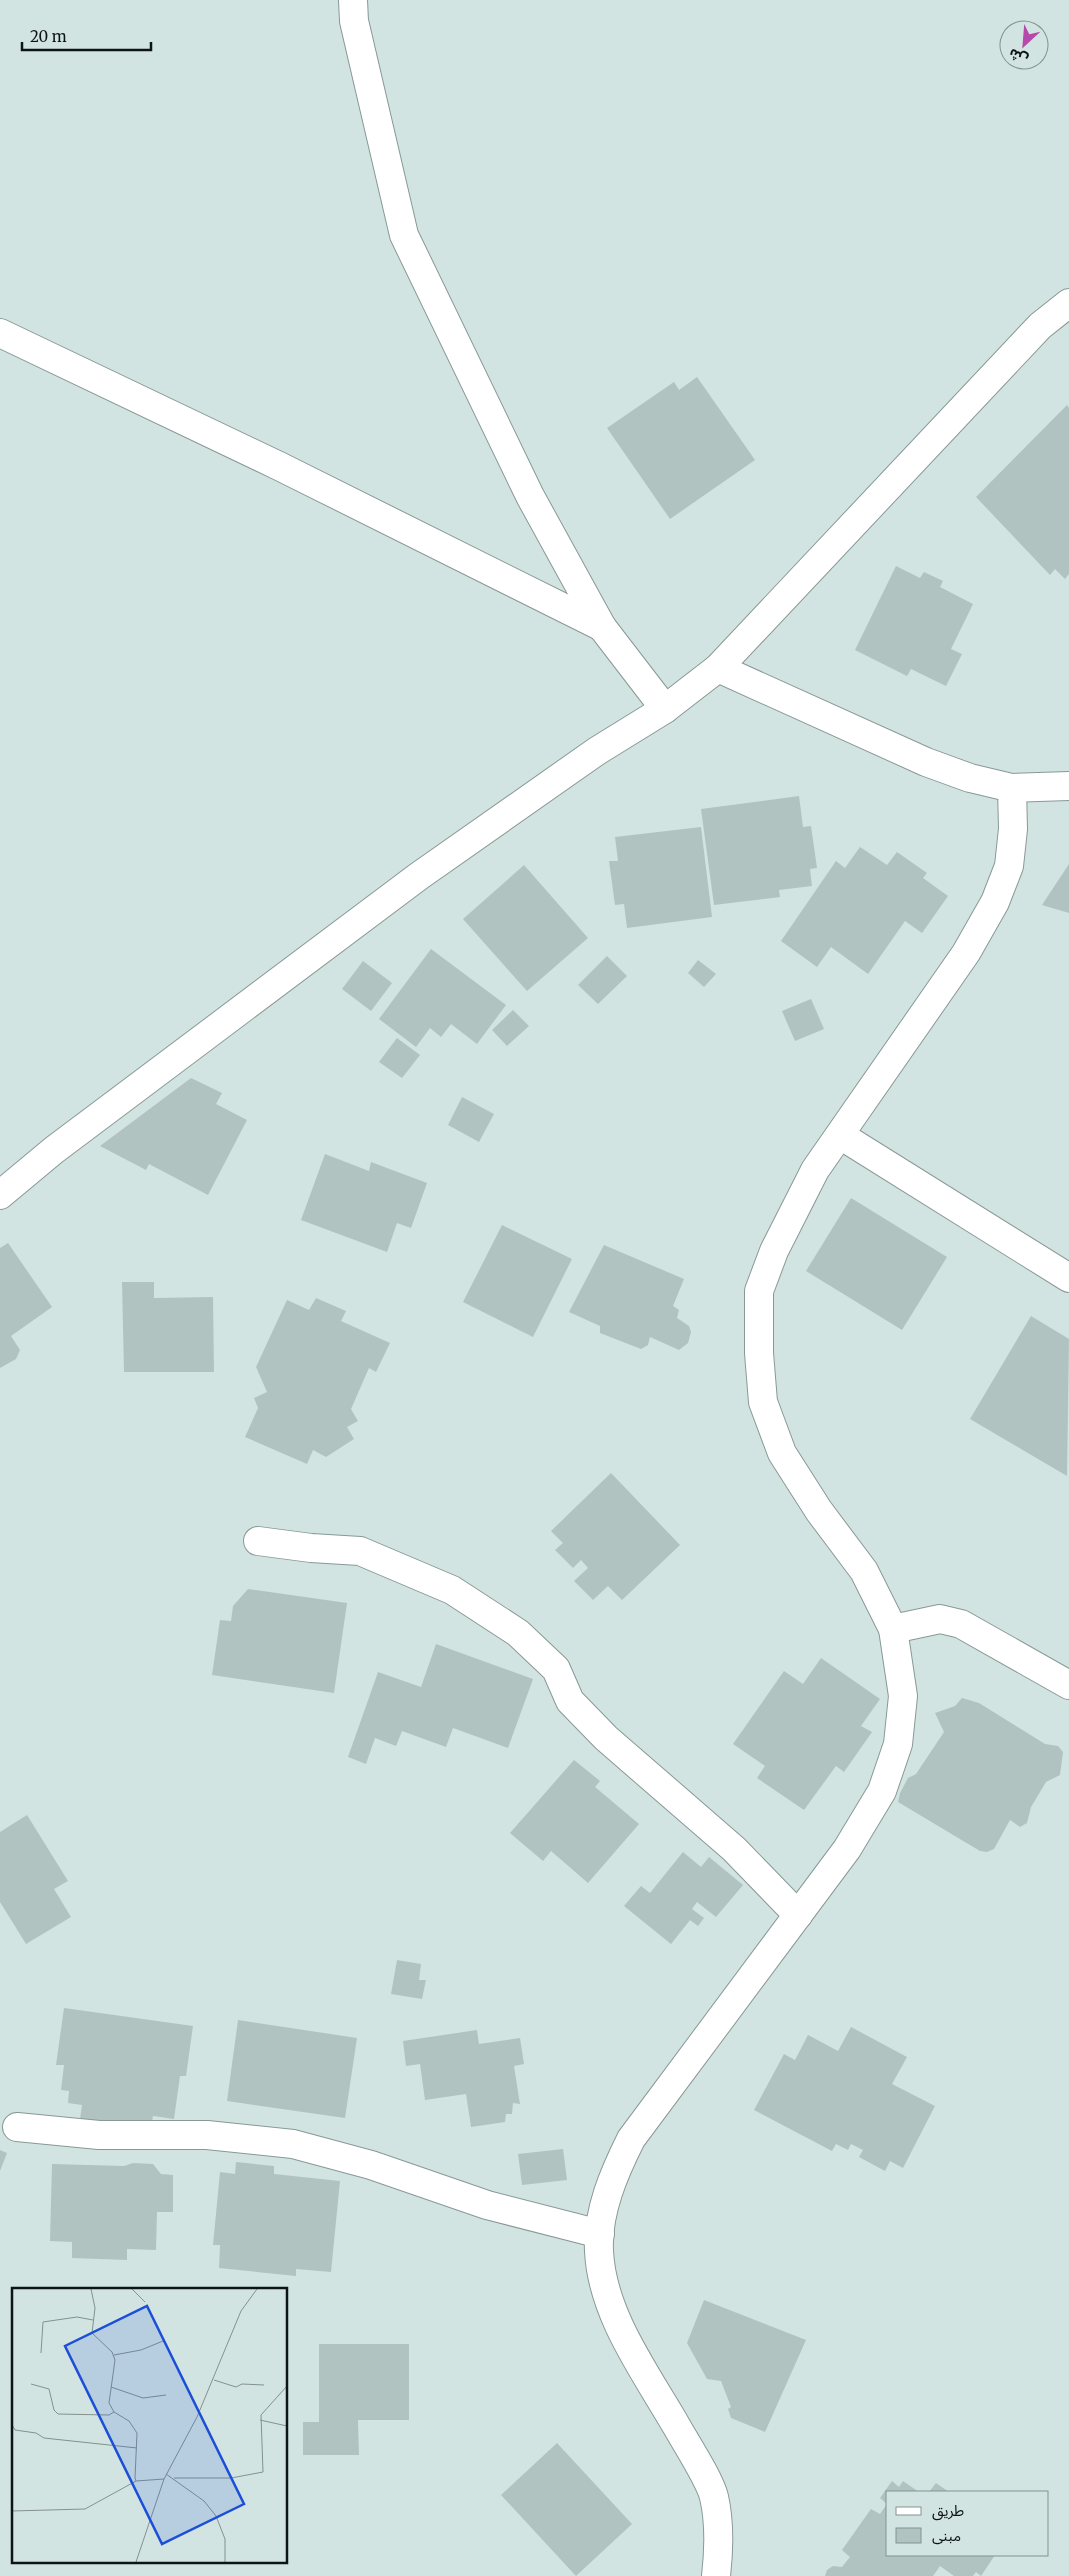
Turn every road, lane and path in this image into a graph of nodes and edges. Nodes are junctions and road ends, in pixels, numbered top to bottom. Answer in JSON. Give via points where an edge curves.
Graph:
{"nodes":[{"id":1,"x":353,"y":0,"type":"edge"},
{"id":2,"x":1069,"y":303,"type":"edge"},
{"id":3,"x":0,"y":332,"type":"edge"},
{"id":4,"x":602,"y":626,"type":"junction"},
{"id":5,"x":718,"y":668,"type":"junction"},
{"id":6,"x":665,"y":709,"type":"junction"},
{"id":7,"x":1069,"y":786,"type":"edge"},
{"id":8,"x":1012,"y":788,"type":"junction"},
{"id":9,"x":840,"y":1135,"type":"junction"},
{"id":10,"x":0,"y":1195,"type":"edge"},
{"id":11,"x":1069,"y":1278,"type":"edge"},
{"id":12,"x":258,"y":1541,"type":"dead end"},
{"id":13,"x":894,"y":1629,"type":"junction"},
{"id":14,"x":1069,"y":1686,"type":"edge"},
{"id":15,"x":798,"y":1915,"type":"junction"},
{"id":16,"x":17,"y":2127,"type":"dead end"},
{"id":17,"x":600,"y":2234,"type":"junction"},
{"id":18,"x":716,"y":2576,"type":"edge"}],
"edges":[{"from":1,"to":4,"type":"street","via":[[354,21],[404,235],[530,496]]},
{"from":2,"to":5,"type":"street","via":[[1040,326]]},
{"from":3,"to":4,"type":"street"},
{"from":4,"to":6,"type":"street"},
{"from":5,"to":6,"type":"street"},
{"from":5,"to":8,"type":"street","via":[[926,762],[970,778]]},
{"from":6,"to":10,"type":"street","via":[[597,751],[419,876],[54,1150]]},
{"from":7,"to":8,"type":"street"},
{"from":8,"to":9,"type":"street","via":[[1013,829],[1009,866],[995,902],[966,953]]},
{"from":9,"to":11,"type":"street"},
{"from":9,"to":13,"type":"street","via":[[815,1170],[774,1251],[759,1291],[762,1402],[782,1453],[819,1511],[864,1571]]},
{"from":12,"to":15,"type":"street","via":[[360,1551],[452,1590],[518,1633],[556,1669],[570,1701],[606,1738],[734,1849]]},
{"from":13,"to":14,"type":"street","via":[[940,1619],[961,1624]]},
{"from":13,"to":15,"type":"street","via":[[903,1696],[898,1744],[882,1791],[847,1849]]},
{"from":15,"to":17,"type":"street","via":[[631,2140],[614,2173]]},
{"from":16,"to":17,"type":"street","via":[[99,2135],[207,2135],[294,2144],[371,2165],[486,2205]]},
{"from":17,"to":18,"type":"street","via":[[602,2274],[624,2336],[714,2496],[720,2543]]}]}
